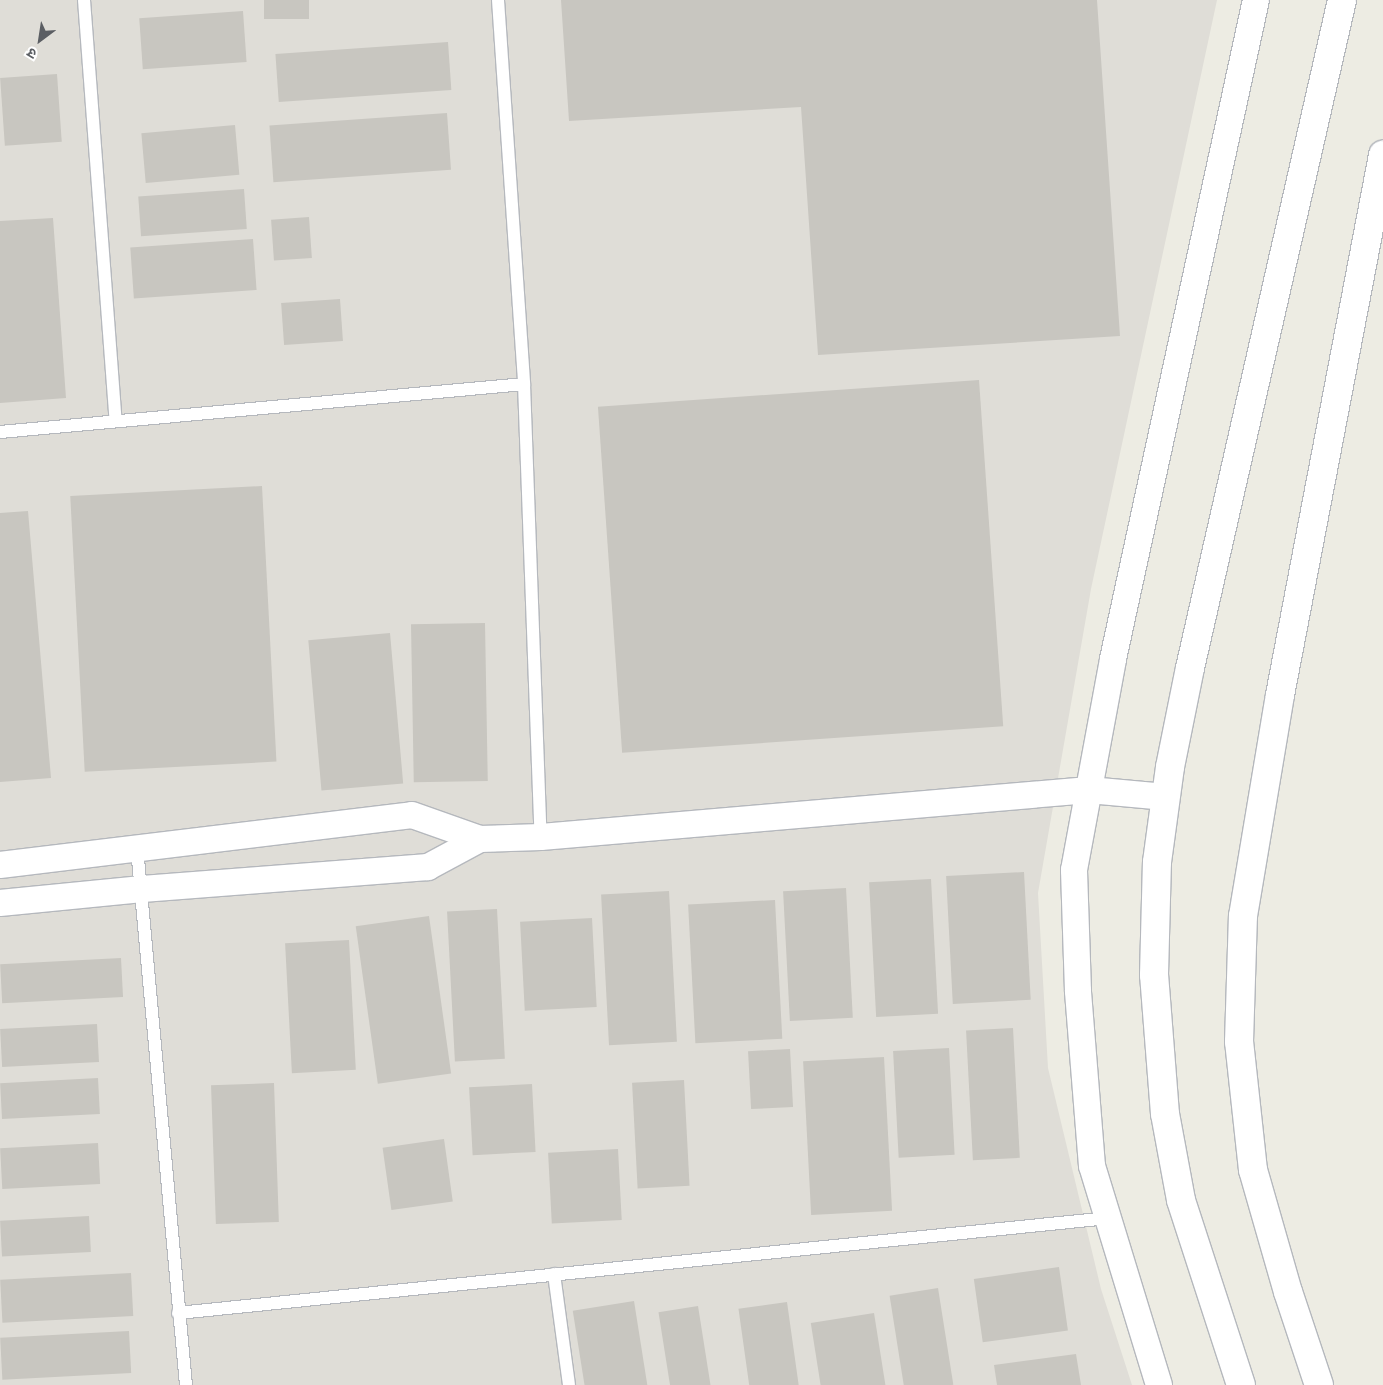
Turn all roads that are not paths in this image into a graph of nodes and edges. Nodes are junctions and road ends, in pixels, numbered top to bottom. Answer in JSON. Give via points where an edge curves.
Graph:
{"nodes":[{"id":1,"x":84,"y":0,"type":"edge"},
{"id":2,"x":498,"y":0,"type":"edge"},
{"id":3,"x":1256,"y":0,"type":"edge"},
{"id":4,"x":1342,"y":0,"type":"edge"},
{"id":5,"x":1383,"y":155,"type":"edge"},
{"id":6,"x":524,"y":384,"type":"junction"},
{"id":7,"x":116,"y":420,"type":"junction"},
{"id":8,"x":0,"y":432,"type":"edge"},
{"id":9,"x":1088,"y":790,"type":"junction"},
{"id":10,"x":1166,"y":797,"type":"junction"},
{"id":11,"x":541,"y":837,"type":"junction"},
{"id":12,"x":480,"y":839,"type":"junction"},
{"id":13,"x":137,"y":848,"type":"junction"},
{"id":14,"x":0,"y":865,"type":"edge"},
{"id":15,"x":142,"y":889,"type":"junction"},
{"id":16,"x":0,"y":903,"type":"edge"},
{"id":17,"x":1108,"y":1218,"type":"junction"},
{"id":18,"x":554,"y":1274,"type":"junction"},
{"id":19,"x":178,"y":1313,"type":"junction"},
{"id":20,"x":186,"y":1385,"type":"edge"},
{"id":21,"x":569,"y":1385,"type":"edge"},
{"id":22,"x":1158,"y":1385,"type":"edge"},
{"id":23,"x":1242,"y":1385,"type":"edge"},
{"id":24,"x":1318,"y":1385,"type":"edge"}],
"edges":[{"from":1,"to":7,"type":"lane"},
{"from":2,"to":6,"type":"lane"},
{"from":3,"to":9,"type":"street","via":[[1113,659]]},
{"from":4,"to":10,"type":"main road","via":[[1192,658]]},
{"from":5,"to":24,"type":"main road","via":[[1280,695],[1243,916],[1239,1042],[1253,1170]]},
{"from":6,"to":7,"type":"lane"},
{"from":6,"to":11,"type":"lane"},
{"from":7,"to":8,"type":"lane"},
{"from":9,"to":10,"type":"street"},
{"from":9,"to":11,"type":"street"},
{"from":9,"to":17,"type":"street","via":[[1074,870],[1078,991],[1092,1166]]},
{"from":10,"to":23,"type":"main road","via":[[1157,862],[1154,975],[1166,1114],[1181,1200]]},
{"from":11,"to":12,"type":"street"},
{"from":12,"to":13,"type":"street","via":[[412,815]]},
{"from":12,"to":15,"type":"street","via":[[428,867]]},
{"from":13,"to":14,"type":"street"},
{"from":13,"to":15,"type":"lane"},
{"from":15,"to":16,"type":"street"},
{"from":15,"to":19,"type":"lane"},
{"from":17,"to":18,"type":"lane"},
{"from":17,"to":22,"type":"street"},
{"from":18,"to":19,"type":"lane"},
{"from":18,"to":21,"type":"lane"},
{"from":19,"to":20,"type":"lane"}]}
